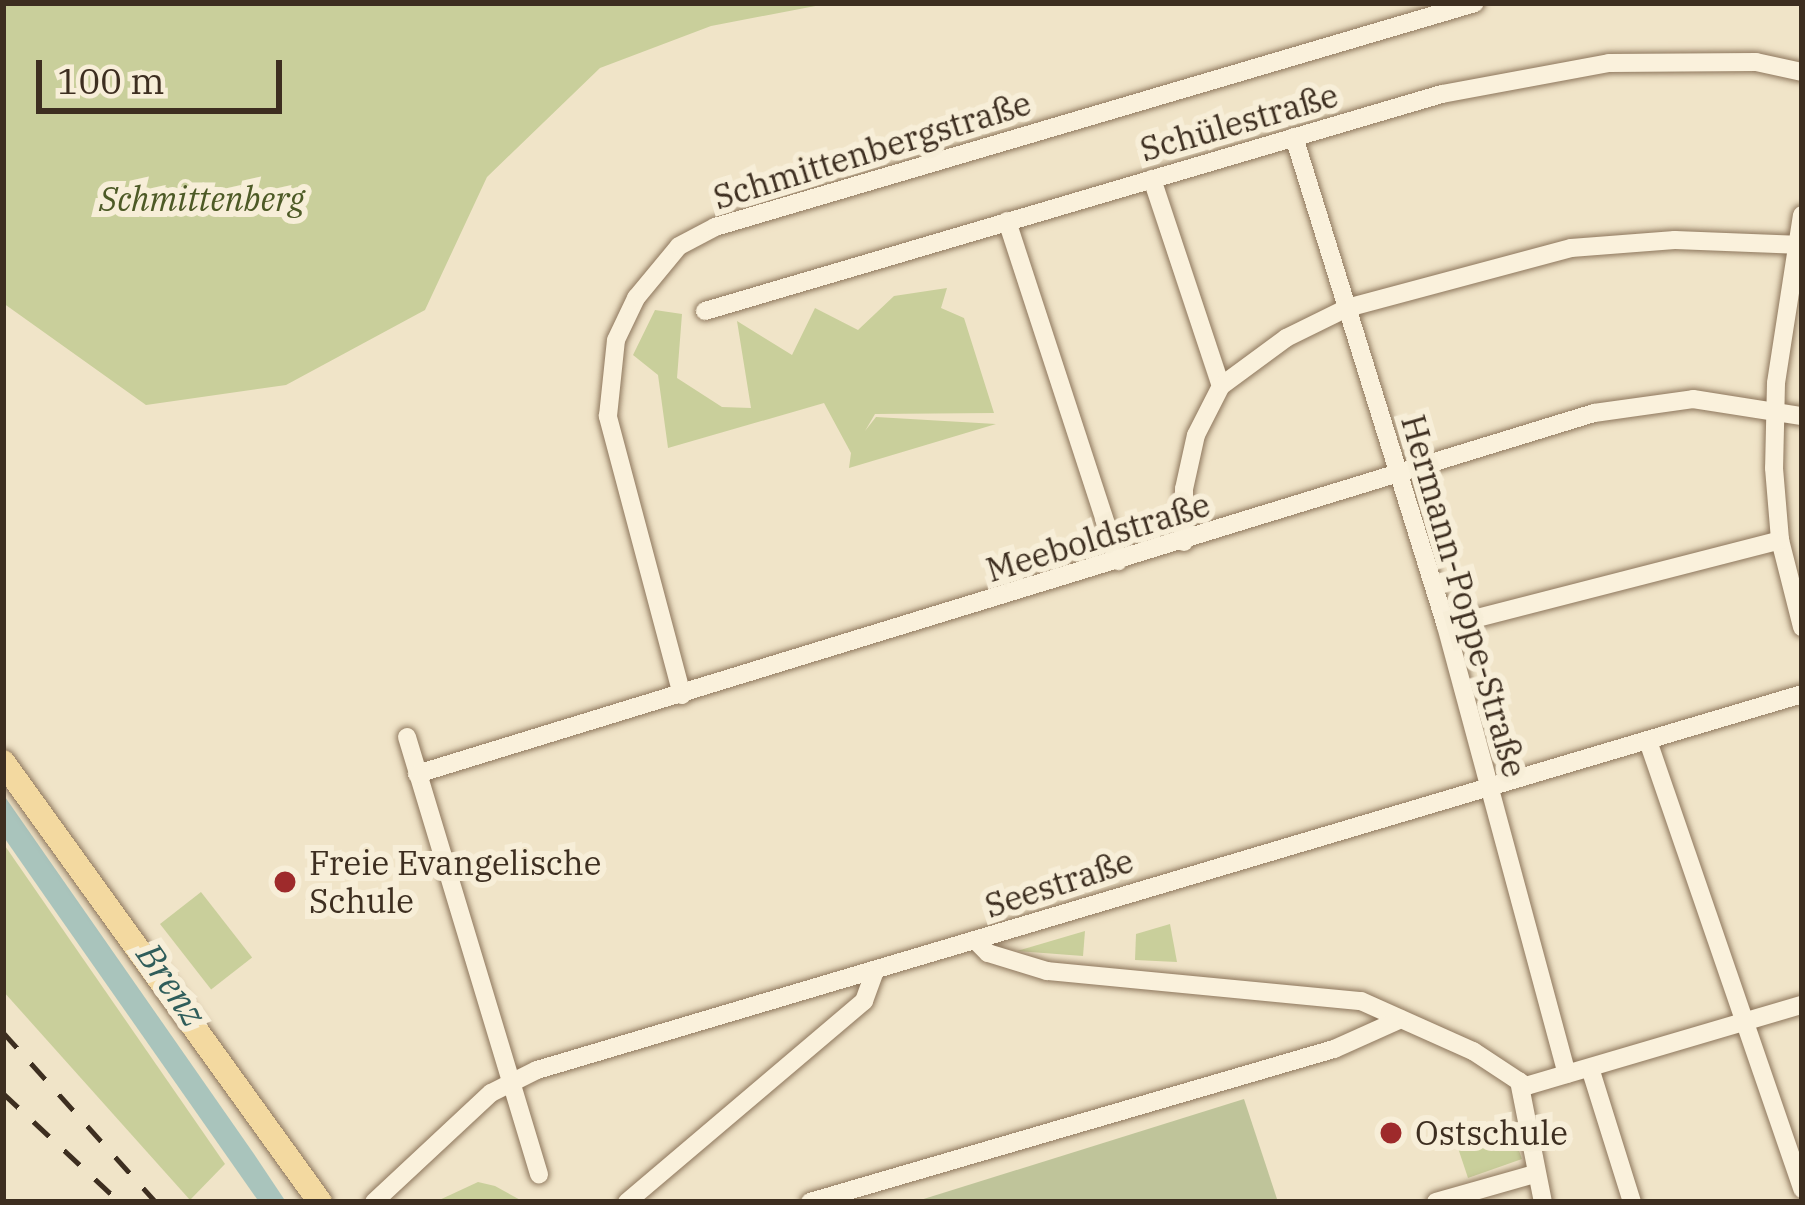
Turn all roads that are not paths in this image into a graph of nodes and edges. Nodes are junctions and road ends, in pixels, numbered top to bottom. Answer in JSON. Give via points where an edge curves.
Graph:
{"nodes":[{"id":1,"x":1475,"y":3,"type":"edge"},
{"id":2,"x":1802,"y":73,"type":"edge"},
{"id":3,"x":1294,"y":137,"type":"junction"},
{"id":4,"x":1152,"y":179,"type":"junction"},
{"id":5,"x":1802,"y":215,"type":"edge"},
{"id":6,"x":1007,"y":221,"type":"junction"},
{"id":7,"x":1799,"y":244,"type":"edge"},
{"id":8,"x":1347,"y":308,"type":"junction"},
{"id":9,"x":705,"y":311,"type":"dead end"},
{"id":10,"x":1221,"y":386,"type":"junction"},
{"id":11,"x":1775,"y":408,"type":"junction"},
{"id":12,"x":1802,"y":416,"type":"edge"},
{"id":13,"x":1399,"y":474,"type":"junction"},
{"id":14,"x":1780,"y":541,"type":"junction"},
{"id":15,"x":1184,"y":542,"type":"junction"},
{"id":16,"x":1118,"y":561,"type":"junction"},
{"id":17,"x":1446,"y":626,"type":"junction"},
{"id":18,"x":1802,"y":627,"type":"edge"},
{"id":19,"x":1802,"y":694,"type":"edge"},
{"id":20,"x":682,"y":695,"type":"junction"},
{"id":21,"x":407,"y":736,"type":"dead end"},
{"id":22,"x":1648,"y":741,"type":"junction"},
{"id":23,"x":3,"y":762,"type":"edge"},
{"id":24,"x":417,"y":774,"type":"junction"},
{"id":25,"x":1489,"y":786,"type":"junction"},
{"id":26,"x":976,"y":940,"type":"junction"},
{"id":27,"x":874,"y":973,"type":"junction"},
{"id":28,"x":1802,"y":1005,"type":"edge"},
{"id":29,"x":1401,"y":1019,"type":"junction"},
{"id":30,"x":1741,"y":1025,"type":"junction"},
{"id":31,"x":1590,"y":1068,"type":"junction"},
{"id":32,"x":1567,"y":1074,"type":"junction"},
{"id":33,"x":1519,"y":1081,"type":"junction"},
{"id":34,"x":509,"y":1082,"type":"junction"},
{"id":35,"x":1534,"y":1174,"type":"junction"},
{"id":36,"x":539,"y":1175,"type":"dead end"},
{"id":37,"x":1802,"y":1189,"type":"edge"},
{"id":38,"x":320,"y":1202,"type":"edge"},
{"id":39,"x":374,"y":1202,"type":"edge"},
{"id":40,"x":627,"y":1202,"type":"edge"},
{"id":41,"x":810,"y":1202,"type":"edge"},
{"id":42,"x":1436,"y":1202,"type":"edge"},
{"id":43,"x":1543,"y":1202,"type":"edge"},
{"id":44,"x":1632,"y":1202,"type":"edge"}],
"edges":[{"from":1,"to":20,"type":"street","name":"Schmittenbergstraße","via":[[715,226],[679,246],[636,298],[616,340],[608,416]]},
{"from":2,"to":3,"type":"street","name":"Schülestraße","via":[[1756,62],[1610,64],[1442,94]]},
{"from":3,"to":4,"type":"street","name":"Schülestraße"},
{"from":3,"to":8,"type":"street","name":"Hermann-Poppe-Straße"},
{"from":4,"to":6,"type":"street","name":"Schülestraße"},
{"from":4,"to":10,"type":"street"},
{"from":5,"to":7,"type":"street"},
{"from":6,"to":9,"type":"street","name":"Schülestraße"},
{"from":6,"to":16,"type":"street"},
{"from":7,"to":8,"type":"street","via":[[1571,248]]},
{"from":7,"to":11,"type":"street"},
{"from":8,"to":10,"type":"street","via":[[1286,338]]},
{"from":8,"to":13,"type":"street","name":"Hermann-Poppe-Straße"},
{"from":10,"to":15,"type":"street","via":[[1196,435]]},
{"from":11,"to":12,"type":"street","name":"Meeboldstraße"},
{"from":11,"to":13,"type":"street","name":"Meeboldstraße","via":[[1693,399],[1594,413]]},
{"from":11,"to":14,"type":"street"},
{"from":13,"to":15,"type":"street","name":"Meeboldstraße"},
{"from":13,"to":17,"type":"street","name":"Hermann-Poppe-Straße"},
{"from":14,"to":17,"type":"street"},
{"from":14,"to":18,"type":"street"},
{"from":15,"to":16,"type":"street","name":"Meeboldstraße"},
{"from":16,"to":20,"type":"street","name":"Meeboldstraße"},
{"from":17,"to":25,"type":"street","name":"Hermann-Poppe-Straße"},
{"from":19,"to":22,"type":"street","name":"Seestraße"},
{"from":20,"to":24,"type":"street","name":"Meeboldstraße"},
{"from":21,"to":24,"type":"street"},
{"from":22,"to":25,"type":"street","name":"Seestraße"},
{"from":22,"to":30,"type":"street"},
{"from":23,"to":38,"type":"main road"},
{"from":24,"to":34,"type":"street"},
{"from":25,"to":26,"type":"street","name":"Seestraße"},
{"from":25,"to":32,"type":"street","name":"Hermann-Poppe-Straße"},
{"from":26,"to":27,"type":"street","name":"Seestraße"},
{"from":26,"to":29,"type":"street","via":[[988,953],[1047,970],[1300,990]]},
{"from":27,"to":34,"type":"street","name":"Seestraße"},
{"from":27,"to":40,"type":"street","via":[[864,1000]]},
{"from":28,"to":30,"type":"street"},
{"from":29,"to":33,"type":"street"},
{"from":29,"to":41,"type":"street","via":[[1334,1049]]},
{"from":30,"to":31,"type":"street"},
{"from":30,"to":37,"type":"street"},
{"from":31,"to":32,"type":"street"},
{"from":31,"to":44,"type":"street"},
{"from":32,"to":33,"type":"street"},
{"from":33,"to":35,"type":"street"},
{"from":34,"to":36,"type":"street"},
{"from":34,"to":39,"type":"street","name":"Seestraße"},
{"from":35,"to":42,"type":"street"},
{"from":35,"to":43,"type":"street"}]}
